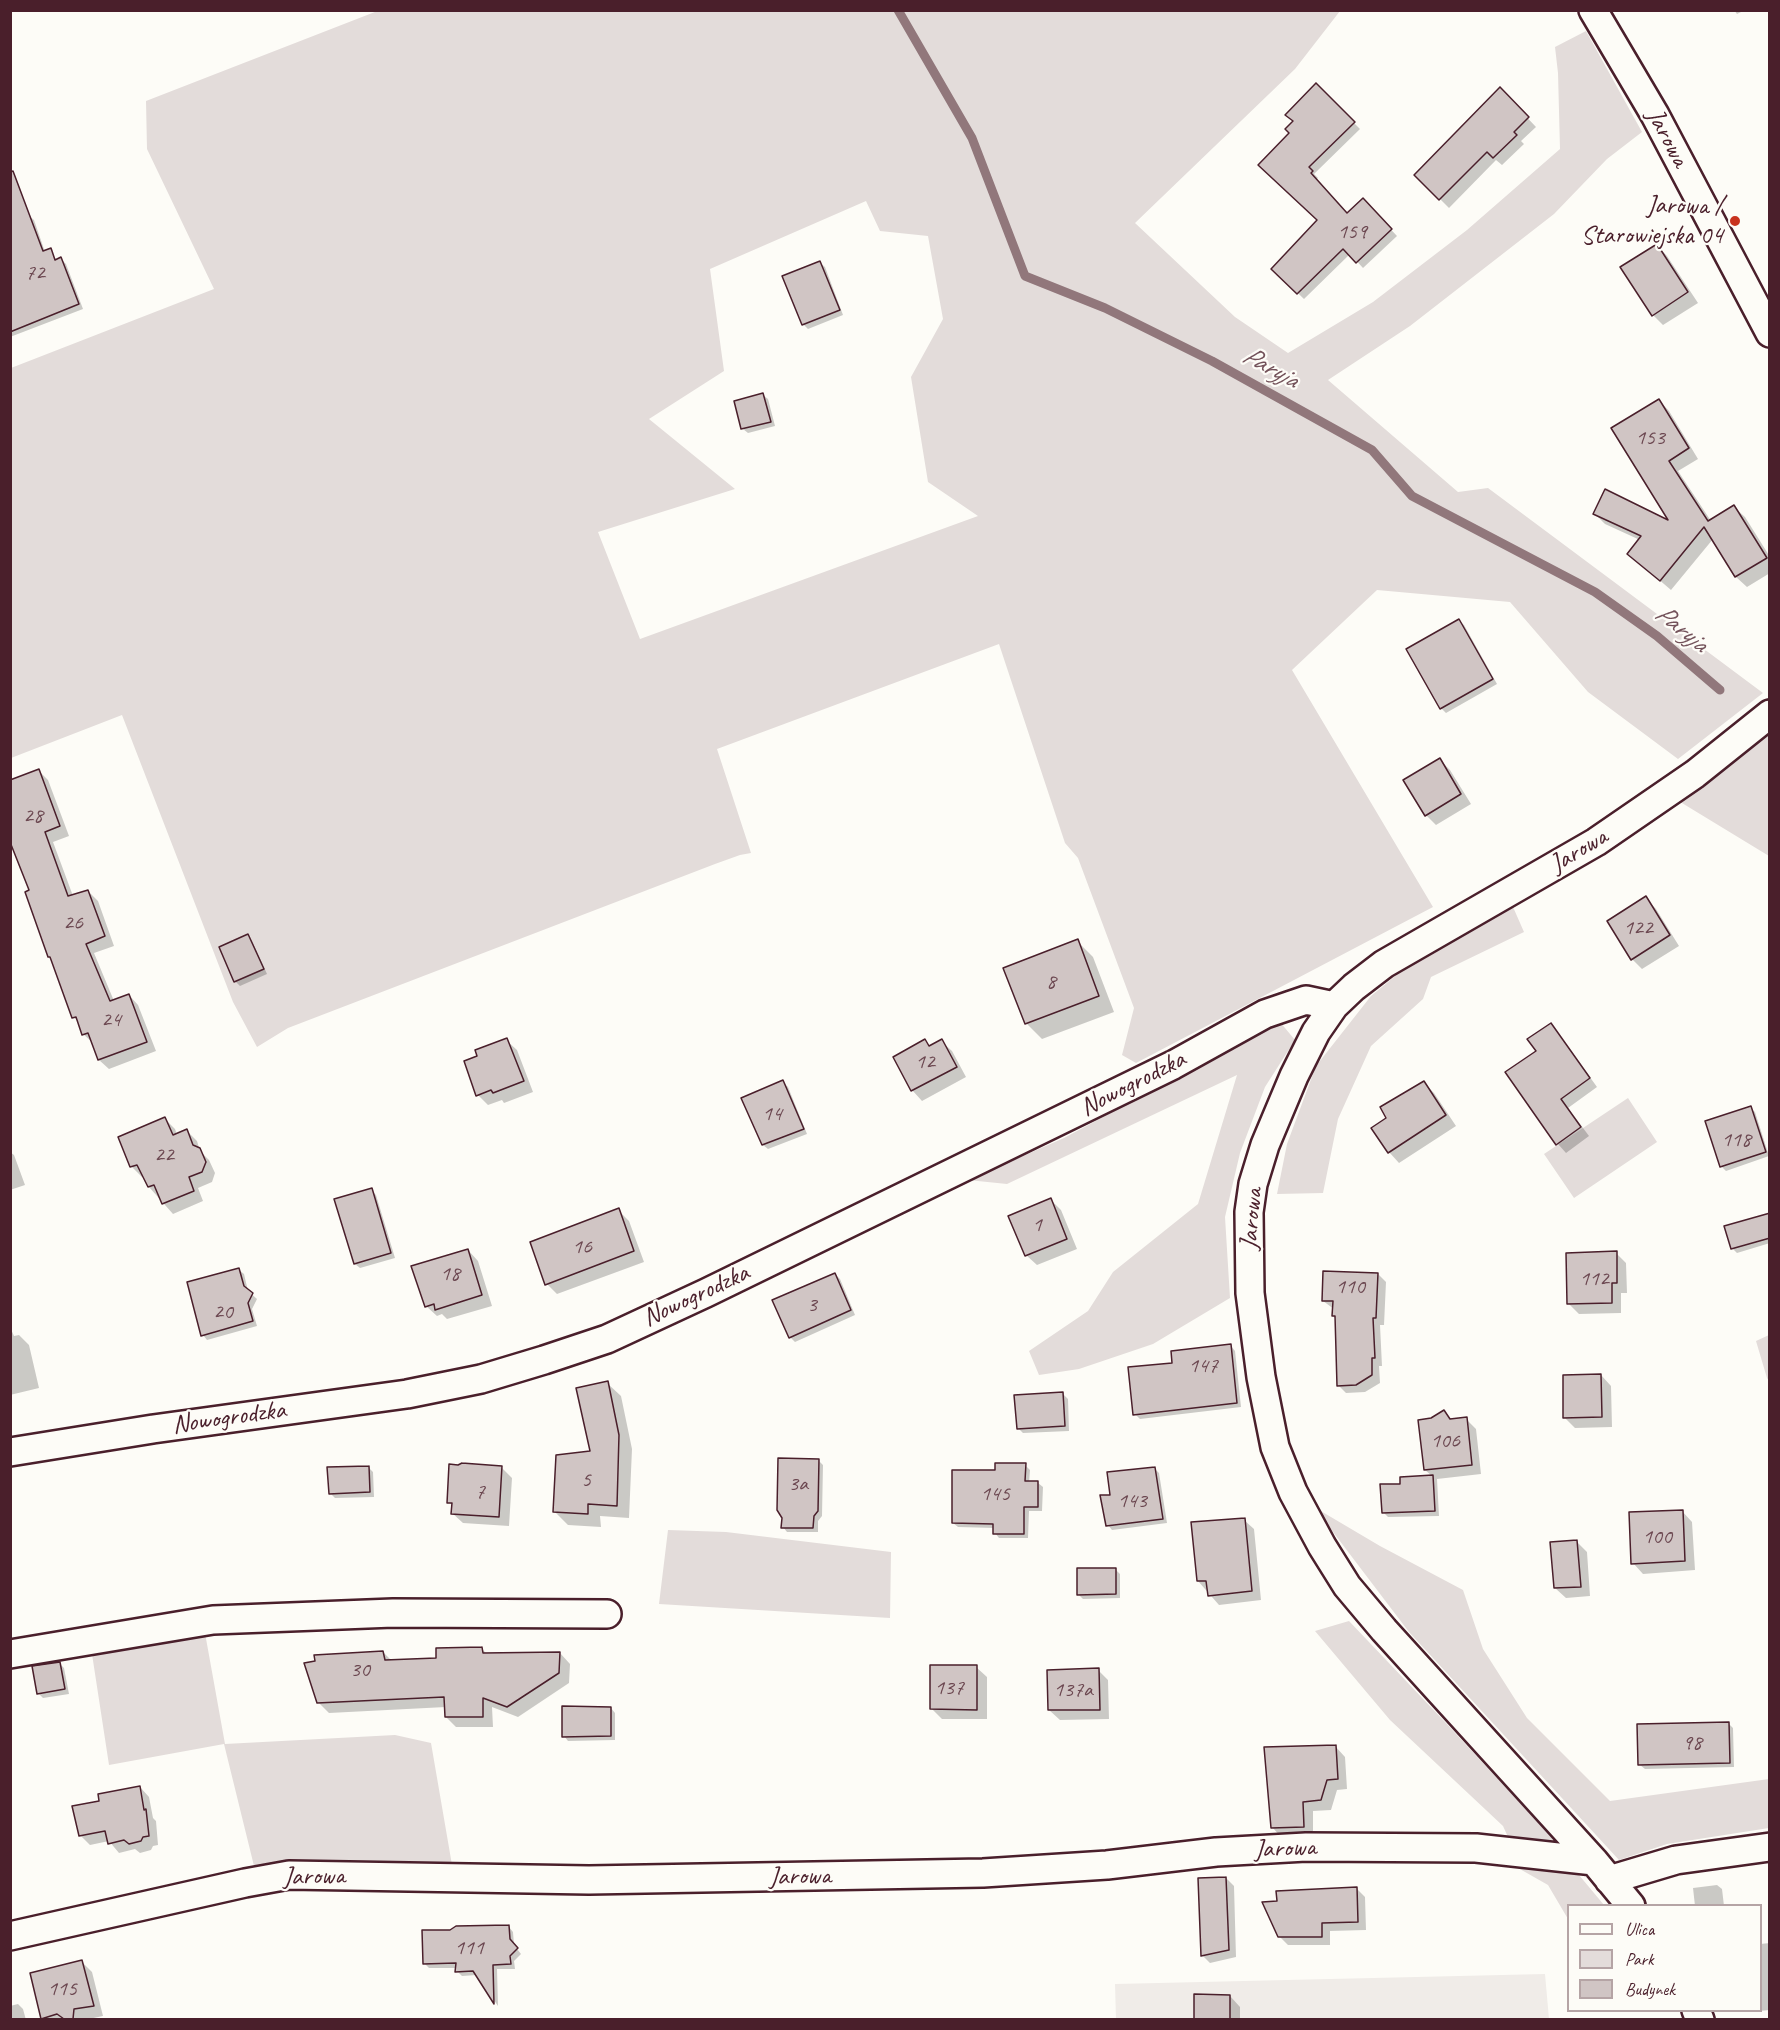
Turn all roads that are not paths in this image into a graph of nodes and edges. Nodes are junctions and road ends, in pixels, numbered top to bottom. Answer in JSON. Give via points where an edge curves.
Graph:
{"nodes":[{"id":1,"x":1593,"y":10,"type":"edge"},
{"id":2,"x":1770,"y":333,"type":"edge"},
{"id":3,"x":1770,"y":714,"type":"edge"},
{"id":4,"x":1334,"y":1006,"type":"junction"},
{"id":5,"x":10,"y":1452,"type":"edge"},
{"id":6,"x":607,"y":1614,"type":"dead end"},
{"id":7,"x":10,"y":1654,"type":"edge"},
{"id":8,"x":1770,"y":1847,"type":"edge"},
{"id":9,"x":1601,"y":1870,"type":"junction"},
{"id":10,"x":1629,"y":1904,"type":"edge"},
{"id":11,"x":10,"y":1936,"type":"edge"}],
"edges":[{"from":1,"to":2,"type":"street","name":"Jarowa","via":[[1655,115]]},
{"from":3,"to":4,"type":"street","name":"Jarowa","via":[[1643,811],[1384,964]]},
{"from":4,"to":5,"type":"street","name":"Nowogrodzka","via":[[1306,1000],[1265,1014],[1173,1065],[607,1339],[481,1378],[407,1394]]},
{"from":4,"to":9,"type":"street","name":"Jarowa","via":[[1294,1076],[1265,1145],[1249,1212],[1250,1293],[1275,1447],[1293,1492],[1347,1586]]},
{"from":6,"to":7,"type":"street","via":[[393,1613],[213,1620]]},
{"from":8,"to":9,"type":"street"},
{"from":9,"to":10,"type":"street","name":"Jarowa"},
{"from":9,"to":11,"type":"street","name":"Jarowa","via":[[1476,1848],[1306,1847],[983,1873],[601,1880],[289,1875]]}]}
